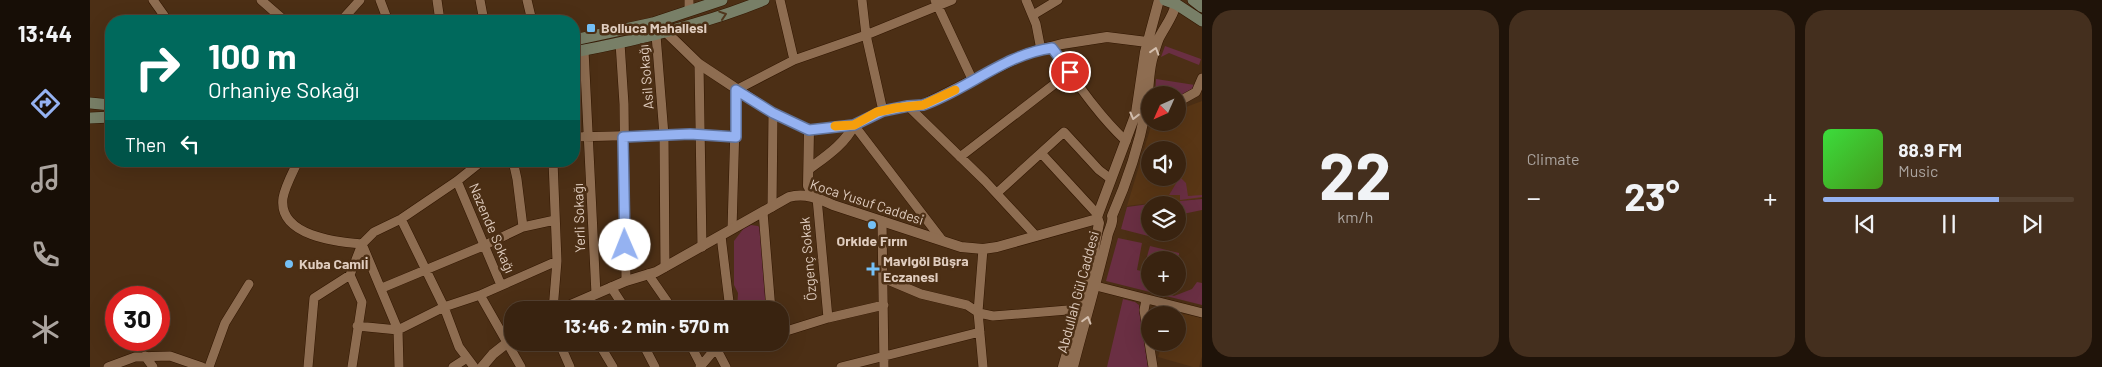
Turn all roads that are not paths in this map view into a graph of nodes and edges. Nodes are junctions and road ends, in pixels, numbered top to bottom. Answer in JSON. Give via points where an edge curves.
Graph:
{"nodes":[{"id":1,"x":153,"y":0,"type":"edge"},
{"id":2,"x":260,"y":0,"type":"edge"},
{"id":3,"x":360,"y":0,"type":"edge"},
{"id":4,"x":380,"y":0,"type":"edge"},
{"id":5,"x":437,"y":0,"type":"edge"},
{"id":6,"x":480,"y":0,"type":"edge"},
{"id":7,"x":527,"y":0,"type":"edge"},
{"id":8,"x":536,"y":0,"type":"edge"},
{"id":9,"x":722,"y":0,"type":"edge"},
{"id":10,"x":764,"y":0,"type":"edge"},
{"id":11,"x":780,"y":0,"type":"edge"},
{"id":12,"x":862,"y":0,"type":"edge"},
{"id":13,"x":952,"y":0,"type":"edge"},
{"id":14,"x":1026,"y":0,"type":"edge"},
{"id":15,"x":1058,"y":0,"type":"edge"},
{"id":16,"x":1159,"y":0,"type":"edge"},
{"id":17,"x":1193,"y":0,"type":"edge"},
{"id":18,"x":1172,"y":1,"type":"edge"},
{"id":19,"x":936,"y":3,"type":"edge"},
{"id":20,"x":689,"y":6,"type":"edge"},
{"id":21,"x":1202,"y":7,"type":"edge"},
{"id":22,"x":530,"y":11,"type":"junction"},
{"id":23,"x":1190,"y":14,"type":"junction"},
{"id":24,"x":164,"y":15,"type":"edge"},
{"id":25,"x":278,"y":15,"type":"edge"},
{"id":26,"x":346,"y":15,"type":"edge"},
{"id":27,"x":386,"y":15,"type":"edge"},
{"id":28,"x":439,"y":15,"type":"edge"},
{"id":29,"x":483,"y":15,"type":"edge"},
{"id":30,"x":531,"y":15,"type":"edge"},
{"id":31,"x":1033,"y":15,"type":"junction"},
{"id":32,"x":1171,"y":18,"type":"junction"},
{"id":33,"x":661,"y":20,"type":"junction"},
{"id":34,"x":1202,"y":21,"type":"edge"},
{"id":35,"x":661,"y":34,"type":"junction"},
{"id":36,"x":866,"y":35,"type":"junction"},
{"id":37,"x":580,"y":39,"type":"edge"},
{"id":38,"x":1147,"y":42,"type":"junction"},
{"id":39,"x":620,"y":43,"type":"junction"},
{"id":40,"x":1052,"y":48,"type":"junction"},
{"id":41,"x":1041,"y":50,"type":"junction"},
{"id":42,"x":580,"y":51,"type":"edge"},
{"id":43,"x":580,"y":59,"type":"edge"},
{"id":44,"x":794,"y":60,"type":"junction"},
{"id":45,"x":699,"y":64,"type":"junction"},
{"id":46,"x":1070,"y":72,"type":"junction"},
{"id":47,"x":1202,"y":78,"type":"edge"},
{"id":48,"x":973,"y":81,"type":"junction"},
{"id":49,"x":1149,"y":86,"type":"edge"},
{"id":50,"x":736,"y":90,"type":"junction"},
{"id":51,"x":1186,"y":98,"type":"edge"},
{"id":52,"x":90,"y":103,"type":"edge"},
{"id":53,"x":105,"y":105,"type":"edge"},
{"id":54,"x":908,"y":106,"type":"junction"},
{"id":55,"x":883,"y":111,"type":"junction"},
{"id":56,"x":773,"y":113,"type":"junction"},
{"id":57,"x":105,"y":117,"type":"edge"},
{"id":58,"x":90,"y":118,"type":"edge"},
{"id":59,"x":854,"y":125,"type":"junction"},
{"id":60,"x":809,"y":130,"type":"junction"},
{"id":61,"x":1141,"y":131,"type":"edge"},
{"id":62,"x":664,"y":135,"type":"junction"},
{"id":63,"x":699,"y":135,"type":"junction"},
{"id":64,"x":580,"y":137,"type":"edge"},
{"id":65,"x":590,"y":137,"type":"junction"},
{"id":66,"x":623,"y":137,"type":"junction"},
{"id":67,"x":736,"y":137,"type":"junction"},
{"id":68,"x":1126,"y":141,"type":"junction"},
{"id":69,"x":1041,"y":153,"type":"junction"},
{"id":70,"x":960,"y":157,"type":"junction"},
{"id":71,"x":296,"y":167,"type":"edge"},
{"id":72,"x":474,"y":167,"type":"edge"},
{"id":73,"x":515,"y":167,"type":"edge"},
{"id":74,"x":552,"y":167,"type":"edge"},
{"id":75,"x":809,"y":169,"type":"junction"},
{"id":76,"x":1111,"y":179,"type":"junction"},
{"id":77,"x":457,"y":181,"type":"junction"},
{"id":78,"x":808,"y":186,"type":"junction"},
{"id":79,"x":800,"y":194,"type":"junction"},
{"id":80,"x":997,"y":194,"type":"junction"},
{"id":81,"x":817,"y":198,"type":"junction"},
{"id":82,"x":768,"y":209,"type":"junction"},
{"id":83,"x":1098,"y":218,"type":"junction"},
{"id":84,"x":401,"y":219,"type":"junction"},
{"id":85,"x":555,"y":220,"type":"junction"},
{"id":86,"x":1111,"y":220,"type":"junction"},
{"id":87,"x":882,"y":221,"type":"junction"},
{"id":88,"x":523,"y":227,"type":"junction"},
{"id":89,"x":732,"y":229,"type":"junction"},
{"id":90,"x":720,"y":236,"type":"junction"},
{"id":91,"x":1036,"y":236,"type":"junction"},
{"id":92,"x":942,"y":240,"type":"junction"},
{"id":93,"x":362,"y":244,"type":"junction"},
{"id":94,"x":483,"y":246,"type":"junction"},
{"id":95,"x":702,"y":248,"type":"junction"},
{"id":96,"x":983,"y":249,"type":"junction"},
{"id":97,"x":557,"y":261,"type":"junction"},
{"id":98,"x":665,"y":267,"type":"junction"},
{"id":99,"x":427,"y":270,"type":"junction"},
{"id":100,"x":648,"y":274,"type":"junction"},
{"id":101,"x":350,"y":275,"type":"junction"},
{"id":102,"x":883,"y":278,"type":"junction"},
{"id":103,"x":626,"y":281,"type":"junction"},
{"id":104,"x":249,"y":284,"type":"dead end"},
{"id":105,"x":501,"y":286,"type":"junction"},
{"id":106,"x":1096,"y":286,"type":"junction"},
{"id":107,"x":611,"y":287,"type":"junction"},
{"id":108,"x":382,"y":288,"type":"junction"},
{"id":109,"x":596,"y":294,"type":"junction"},
{"id":110,"x":480,"y":295,"type":"junction"},
{"id":111,"x":1146,"y":300,"type":"junction"},
{"id":112,"x":555,"y":301,"type":"edge"},
{"id":113,"x":586,"y":301,"type":"edge"},
{"id":114,"x":620,"y":301,"type":"edge"},
{"id":115,"x":667,"y":301,"type":"edge"},
{"id":116,"x":729,"y":301,"type":"edge"},
{"id":117,"x":771,"y":301,"type":"edge"},
{"id":118,"x":884,"y":305,"type":"junction"},
{"id":119,"x":444,"y":307,"type":"junction"},
{"id":120,"x":1080,"y":309,"type":"junction"},
{"id":121,"x":978,"y":312,"type":"junction"},
{"id":122,"x":1202,"y":314,"type":"edge"},
{"id":123,"x":828,"y":318,"type":"junction"},
{"id":124,"x":357,"y":326,"type":"junction"},
{"id":125,"x":398,"y":330,"type":"junction"},
{"id":126,"x":789,"y":330,"type":"edge"},
{"id":127,"x":504,"y":331,"type":"edge"},
{"id":128,"x":980,"y":332,"type":"junction"},
{"id":129,"x":504,"y":345,"type":"edge"},
{"id":130,"x":514,"y":351,"type":"edge"},
{"id":131,"x":563,"y":351,"type":"edge"},
{"id":132,"x":603,"y":351,"type":"edge"},
{"id":133,"x":647,"y":351,"type":"edge"},
{"id":134,"x":693,"y":351,"type":"edge"},
{"id":135,"x":716,"y":351,"type":"edge"},
{"id":136,"x":723,"y":351,"type":"edge"},
{"id":137,"x":885,"y":355,"type":"junction"},
{"id":138,"x":145,"y":356,"type":"junction"},
{"id":139,"x":467,"y":358,"type":"junction"},
{"id":140,"x":700,"y":366,"type":"edge"},
{"id":141,"x":108,"y":367,"type":"edge"},
{"id":142,"x":153,"y":367,"type":"edge"},
{"id":143,"x":202,"y":367,"type":"edge"},
{"id":144,"x":209,"y":367,"type":"edge"},
{"id":145,"x":308,"y":367,"type":"edge"},
{"id":146,"x":352,"y":367,"type":"edge"},
{"id":147,"x":399,"y":367,"type":"edge"},
{"id":148,"x":453,"y":367,"type":"edge"},
{"id":149,"x":474,"y":367,"type":"edge"},
{"id":150,"x":482,"y":367,"type":"edge"},
{"id":151,"x":521,"y":367,"type":"edge"},
{"id":152,"x":570,"y":367,"type":"edge"},
{"id":153,"x":613,"y":367,"type":"edge"},
{"id":154,"x":655,"y":367,"type":"edge"},
{"id":155,"x":726,"y":367,"type":"edge"},
{"id":156,"x":841,"y":367,"type":"edge"},
{"id":157,"x":884,"y":367,"type":"edge"},
{"id":158,"x":983,"y":367,"type":"edge"},
{"id":159,"x":1063,"y":367,"type":"edge"},
{"id":160,"x":1073,"y":367,"type":"edge"},
{"id":161,"x":1153,"y":367,"type":"edge"}],
"edges":[{"from":1,"to":24,"type":"street"},
{"from":2,"to":25,"type":"street"},
{"from":3,"to":26,"type":"street"},
{"from":4,"to":27,"type":"street"},
{"from":5,"to":28,"type":"street"},
{"from":6,"to":29,"type":"street"},
{"from":7,"to":22,"type":"street"},
{"from":8,"to":22,"type":"street"},
{"from":9,"to":20,"type":"main road"},
{"from":35,"to":10,"type":"main road","one_way":true},
{"from":11,"to":44,"type":"street"},
{"from":12,"to":36,"type":"street"},
{"from":13,"to":19,"type":"street"},
{"from":14,"to":31,"type":"street"},
{"from":15,"to":31,"type":"street"},
{"from":16,"to":38,"type":"street","name":"Abdullah Gül Caddesi"},
{"from":17,"to":21,"type":"main road"},
{"from":18,"to":23,"type":"main road"},
{"from":18,"to":32,"type":"street","name":"Abdullah Gül Caddesi"},
{"from":19,"to":36,"type":"street"},
{"from":19,"to":48,"type":"street"},
{"from":20,"to":33,"type":"main road"},
{"from":22,"to":30,"type":"street"},
{"from":23,"to":32,"type":"street"},
{"from":23,"to":34,"type":"main road"},
{"from":31,"to":41,"type":"street"},
{"from":49,"to":32,"type":"street","name":"Abdullah Gül Caddesi","one_way":true,"via":[[1158,39]]},
{"from":33,"to":35,"type":"street"},
{"from":33,"to":37,"type":"main road"},
{"from":35,"to":39,"type":"main road"},
{"from":35,"to":45,"type":"street"},
{"from":35,"to":62,"type":"street","name":"Asil Sokağı"},
{"from":36,"to":44,"type":"street"},
{"from":36,"to":55,"type":"street"},
{"from":38,"to":40,"type":"street","via":[[1107,37]]},
{"from":38,"to":68,"type":"street","name":"Abdullah Gül Caddesi","one_way":true,"via":[[1136,113]]},
{"from":39,"to":42,"type":"main road"},
{"from":39,"to":66,"type":"street"},
{"from":40,"to":41,"type":"street"},
{"from":40,"to":46,"type":"street"},
{"from":41,"to":48,"type":"street","via":[[1024,55]]},
{"from":43,"to":65,"type":"street","name":"Yerli Sokağı"},
{"from":44,"to":50,"type":"street"},
{"from":45,"to":50,"type":"street"},
{"from":45,"to":63,"type":"street"},
{"from":46,"to":68,"type":"street","via":[[1113,129]]},
{"from":46,"to":70,"type":"street"},
{"from":47,"to":51,"type":"street","via":[[1196,92]]},
{"from":48,"to":54,"type":"street","via":[[932,102]]},
{"from":50,"to":56,"type":"street"},
{"from":50,"to":67,"type":"street"},
{"from":52,"to":53,"type":"main road"},
{"from":54,"to":55,"type":"street"},
{"from":54,"to":70,"type":"street"},
{"from":55,"to":59,"type":"street"},
{"from":56,"to":60,"type":"street"},
{"from":56,"to":82,"type":"street"},
{"from":57,"to":58,"type":"main road"},
{"from":59,"to":60,"type":"street"},
{"from":59,"to":75,"type":"street","via":[[828,155]]},
{"from":59,"to":92,"type":"street"},
{"from":60,"to":75,"type":"street"},
{"from":61,"to":86,"type":"street","name":"Abdullah Gül Caddesi"},
{"from":62,"to":63,"type":"street"},
{"from":62,"to":66,"type":"street"},
{"from":62,"to":98,"type":"street","name":"Asil Sokağı"},
{"from":63,"to":67,"type":"street"},
{"from":63,"to":95,"type":"street"},
{"from":64,"to":65,"type":"street"},
{"from":65,"to":66,"type":"street"},
{"from":65,"to":109,"type":"street","name":"Yerli Sokağı"},
{"from":66,"to":103,"type":"street"},
{"from":67,"to":89,"type":"street"},
{"from":68,"to":76,"type":"street","name":"Abdullah Gül Caddesi"},
{"from":69,"to":76,"type":"street","via":[[1064,132]]},
{"from":69,"to":80,"type":"street"},
{"from":69,"to":83,"type":"street"},
{"from":70,"to":80,"type":"street"},
{"from":71,"to":93,"type":"street","via":[[284,197],[291,220],[304,232],[332,241]]},
{"from":72,"to":77,"type":"street"},
{"from":73,"to":88,"type":"street"},
{"from":74,"to":85,"type":"street"},
{"from":75,"to":78,"type":"street"},
{"from":76,"to":83,"type":"street","name":"Abdullah Gül Caddesi"},
{"from":77,"to":84,"type":"street"},
{"from":77,"to":94,"type":"street","name":"Nazende Sokağı"},
{"from":78,"to":79,"type":"street"},
{"from":78,"to":81,"type":"street"},
{"from":79,"to":81,"type":"street","name":"Koca Yusuf Caddesi"},
{"from":79,"to":82,"type":"street","name":"Koca Yusuf Caddesi"},
{"from":80,"to":91,"type":"street"},
{"from":81,"to":87,"type":"street","name":"Koca Yusuf Caddesi"},
{"from":81,"to":123,"type":"street","name":"Özgenç Sokak"},
{"from":82,"to":89,"type":"street","name":"Koca Yusuf Caddesi"},
{"from":82,"to":117,"type":"street"},
{"from":83,"to":86,"type":"street","via":[[1108,211]]},
{"from":83,"to":91,"type":"street","name":"Koca Yusuf Caddesi"},
{"from":83,"to":120,"type":"street","name":"Abdullah Gül Caddesi"},
{"from":84,"to":93,"type":"street","via":[[374,232]]},
{"from":84,"to":99,"type":"street"},
{"from":85,"to":88,"type":"street"},
{"from":85,"to":97,"type":"street"},
{"from":86,"to":106,"type":"street","name":"Abdullah Gül Caddesi"},
{"from":87,"to":92,"type":"street","name":"Koca Yusuf Caddesi"},
{"from":87,"to":102,"type":"street"},
{"from":88,"to":94,"type":"street"},
{"from":89,"to":90,"type":"street","name":"Koca Yusuf Caddesi"},
{"from":90,"to":95,"type":"street","name":"Koca Yusuf Caddesi"},
{"from":90,"to":116,"type":"street"},
{"from":91,"to":96,"type":"street","name":"Koca Yusuf Caddesi"},
{"from":92,"to":96,"type":"street","name":"Koca Yusuf Caddesi","via":[[961,247]]},
{"from":93,"to":101,"type":"street"},
{"from":93,"to":108,"type":"street"},
{"from":94,"to":99,"type":"street"},
{"from":94,"to":105,"type":"street","name":"Nazende Sokağı"},
{"from":95,"to":98,"type":"street","name":"Koca Yusuf Caddesi"},
{"from":96,"to":121,"type":"street"},
{"from":97,"to":105,"type":"street"},
{"from":97,"to":112,"type":"street"},
{"from":98,"to":100,"type":"street","name":"Koca Yusuf Caddesi"},
{"from":99,"to":108,"type":"street"},
{"from":99,"to":119,"type":"street"},
{"from":100,"to":103,"type":"street","name":"Koca Yusuf Caddesi"},
{"from":100,"to":115,"type":"street"},
{"from":101,"to":124,"type":"street","via":[[362,302]]},
{"from":101,"to":145,"type":"street","via":[[314,298]]},
{"from":102,"to":118,"type":"street"},
{"from":102,"to":121,"type":"street","via":[[921,294],[967,305]]},
{"from":103,"to":107,"type":"street","name":"Koca Yusuf Caddesi"},
{"from":104,"to":144,"type":"street","via":[[225,323]]},
{"from":105,"to":110,"type":"street"},
{"from":106,"to":111,"type":"street"},
{"from":160,"to":106,"type":"street","name":"Abdullah Gül Caddesi","one_way":true},
{"from":107,"to":109,"type":"street","name":"Koca Yusuf Caddesi"},
{"from":107,"to":114,"type":"street"},
{"from":108,"to":125,"type":"street"},
{"from":109,"to":113,"type":"street","name":"Koca Yusuf Caddesi"},
{"from":110,"to":119,"type":"street"},
{"from":110,"to":127,"type":"street"},
{"from":111,"to":122,"type":"street"},
{"from":111,"to":161,"type":"street","via":[[1144,310]]},
{"from":118,"to":123,"type":"street"},
{"from":118,"to":137,"type":"street"},
{"from":119,"to":125,"type":"street"},
{"from":119,"to":139,"type":"street","via":[[459,347]]},
{"from":120,"to":121,"type":"street","via":[[993,316]]},
{"from":120,"to":159,"type":"street","name":"Abdullah Gül Caddesi"},
{"from":121,"to":128,"type":"street"},
{"from":123,"to":126,"type":"street"},
{"from":124,"to":125,"type":"street"},
{"from":124,"to":146,"type":"street"},
{"from":125,"to":147,"type":"street"},
{"from":128,"to":137,"type":"street"},
{"from":128,"to":158,"type":"street"},
{"from":129,"to":150,"type":"street"},
{"from":130,"to":151,"type":"street"},
{"from":131,"to":152,"type":"street"},
{"from":132,"to":153,"type":"street"},
{"from":133,"to":154,"type":"street"},
{"from":134,"to":140,"type":"street"},
{"from":135,"to":140,"type":"street"},
{"from":136,"to":155,"type":"street"},
{"from":137,"to":156,"type":"street"},
{"from":137,"to":157,"type":"street"},
{"from":138,"to":141,"type":"street","via":[[135,356]]},
{"from":138,"to":142,"type":"street"},
{"from":138,"to":143,"type":"street","via":[[170,356]]},
{"from":139,"to":148,"type":"street"},
{"from":139,"to":149,"type":"street"}]}
